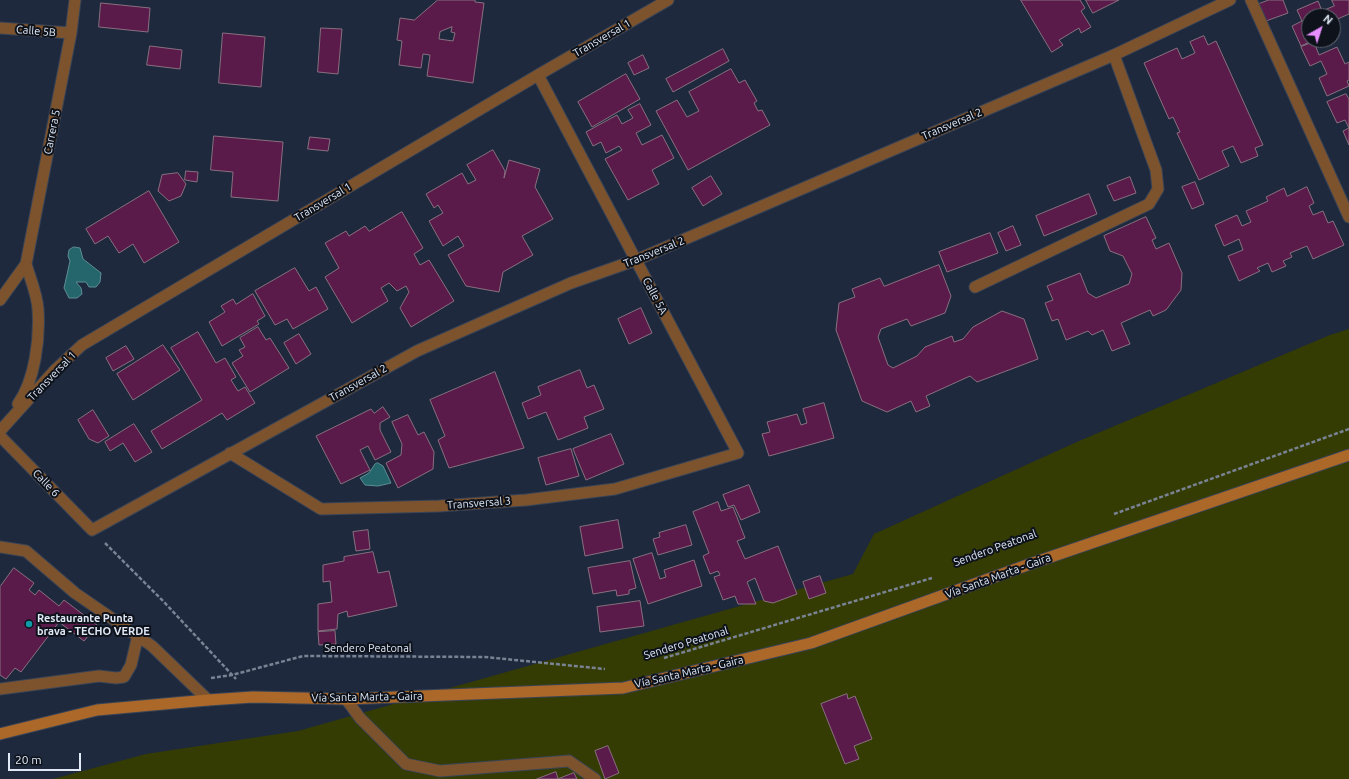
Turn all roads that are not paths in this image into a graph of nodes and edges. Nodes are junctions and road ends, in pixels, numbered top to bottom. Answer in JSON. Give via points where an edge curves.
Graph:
{"nodes":[{"id":1,"x":75,"y":0,"type":"edge"},
{"id":2,"x":668,"y":0,"type":"edge"},
{"id":3,"x":1230,"y":0,"type":"edge"},
{"id":4,"x":1251,"y":0,"type":"edge"},
{"id":5,"x":0,"y":28,"type":"edge"},
{"id":6,"x":71,"y":34,"type":"junction"},
{"id":7,"x":1114,"y":55,"type":"junction"},
{"id":8,"x":538,"y":75,"type":"junction"},
{"id":9,"x":1349,"y":217,"type":"edge"},
{"id":10,"x":636,"y":260,"type":"junction"},
{"id":11,"x":26,"y":264,"type":"junction"},
{"id":12,"x":976,"y":288,"type":"dead end"},
{"id":13,"x":0,"y":300,"type":"edge"},
{"id":14,"x":0,"y":430,"type":"edge"},
{"id":15,"x":0,"y":436,"type":"edge"},
{"id":16,"x":230,"y":453,"type":"junction"},
{"id":17,"x":738,"y":453,"type":"joint"},
{"id":18,"x":1349,"y":455,"type":"edge"},
{"id":19,"x":92,"y":530,"type":"joint"},
{"id":20,"x":0,"y":547,"type":"edge"},
{"id":21,"x":138,"y":635,"type":"junction"},
{"id":22,"x":0,"y":689,"type":"edge"},
{"id":23,"x":346,"y":699,"type":"junction"},
{"id":24,"x":208,"y":700,"type":"junction"},
{"id":25,"x":0,"y":734,"type":"edge"},
{"id":26,"x":595,"y":779,"type":"edge"}],
"edges":[{"from":1,"to":6,"type":"street","name":"Carrera 5"},
{"from":2,"to":8,"type":"street","name":"Transversal 1"},
{"from":3,"to":7,"type":"street","name":"Transversal 2"},
{"from":4,"to":9,"type":"street"},
{"from":5,"to":6,"type":"street","name":"Calle 5B"},
{"from":6,"to":11,"type":"street","name":"Carrera 5"},
{"from":7,"to":10,"type":"street","name":"Transversal 2"},
{"from":7,"to":12,"type":"street","via":[[1156,170],[1158,189],[1149,204]]},
{"from":8,"to":10,"type":"street","name":"Calle 5A"},
{"from":8,"to":14,"type":"street","name":"Transversal 1","via":[[82,345],[55,370]]},
{"from":10,"to":16,"type":"street","name":"Transversal 2","via":[[571,283],[417,351]]},
{"from":10,"to":17,"type":"street","name":"Calle 5A"},
{"from":11,"to":13,"type":"street","name":"Carrera 5"},
{"from":11,"to":14,"type":"street","name":"Carrera 5","via":[[38,308],[37,353],[23,397]]},
{"from":15,"to":19,"type":"street","name":"Calle 6"},
{"from":16,"to":17,"type":"street","name":"Transversal 3","via":[[321,509],[439,506],[526,500],[615,489]]},
{"from":16,"to":19,"type":"street","name":"Transversal 2"},
{"from":18,"to":23,"type":"main road","name":"Vía Santa Marta - Gaira","via":[[1030,564],[811,644],[623,688]]},
{"from":20,"to":21,"type":"street","via":[[26,551],[75,593]]},
{"from":21,"to":22,"type":"street","via":[[131,665],[124,677],[99,676]]},
{"from":21,"to":24,"type":"street"},
{"from":23,"to":24,"type":"main road","name":"Vía Santa Marta - Gaira","via":[[253,697]]},
{"from":23,"to":26,"type":"street","via":[[360,718],[406,764],[440,771],[570,762]]},
{"from":24,"to":25,"type":"main road","name":"Vía Santa Marta - Gaira","via":[[97,710]]}]}
